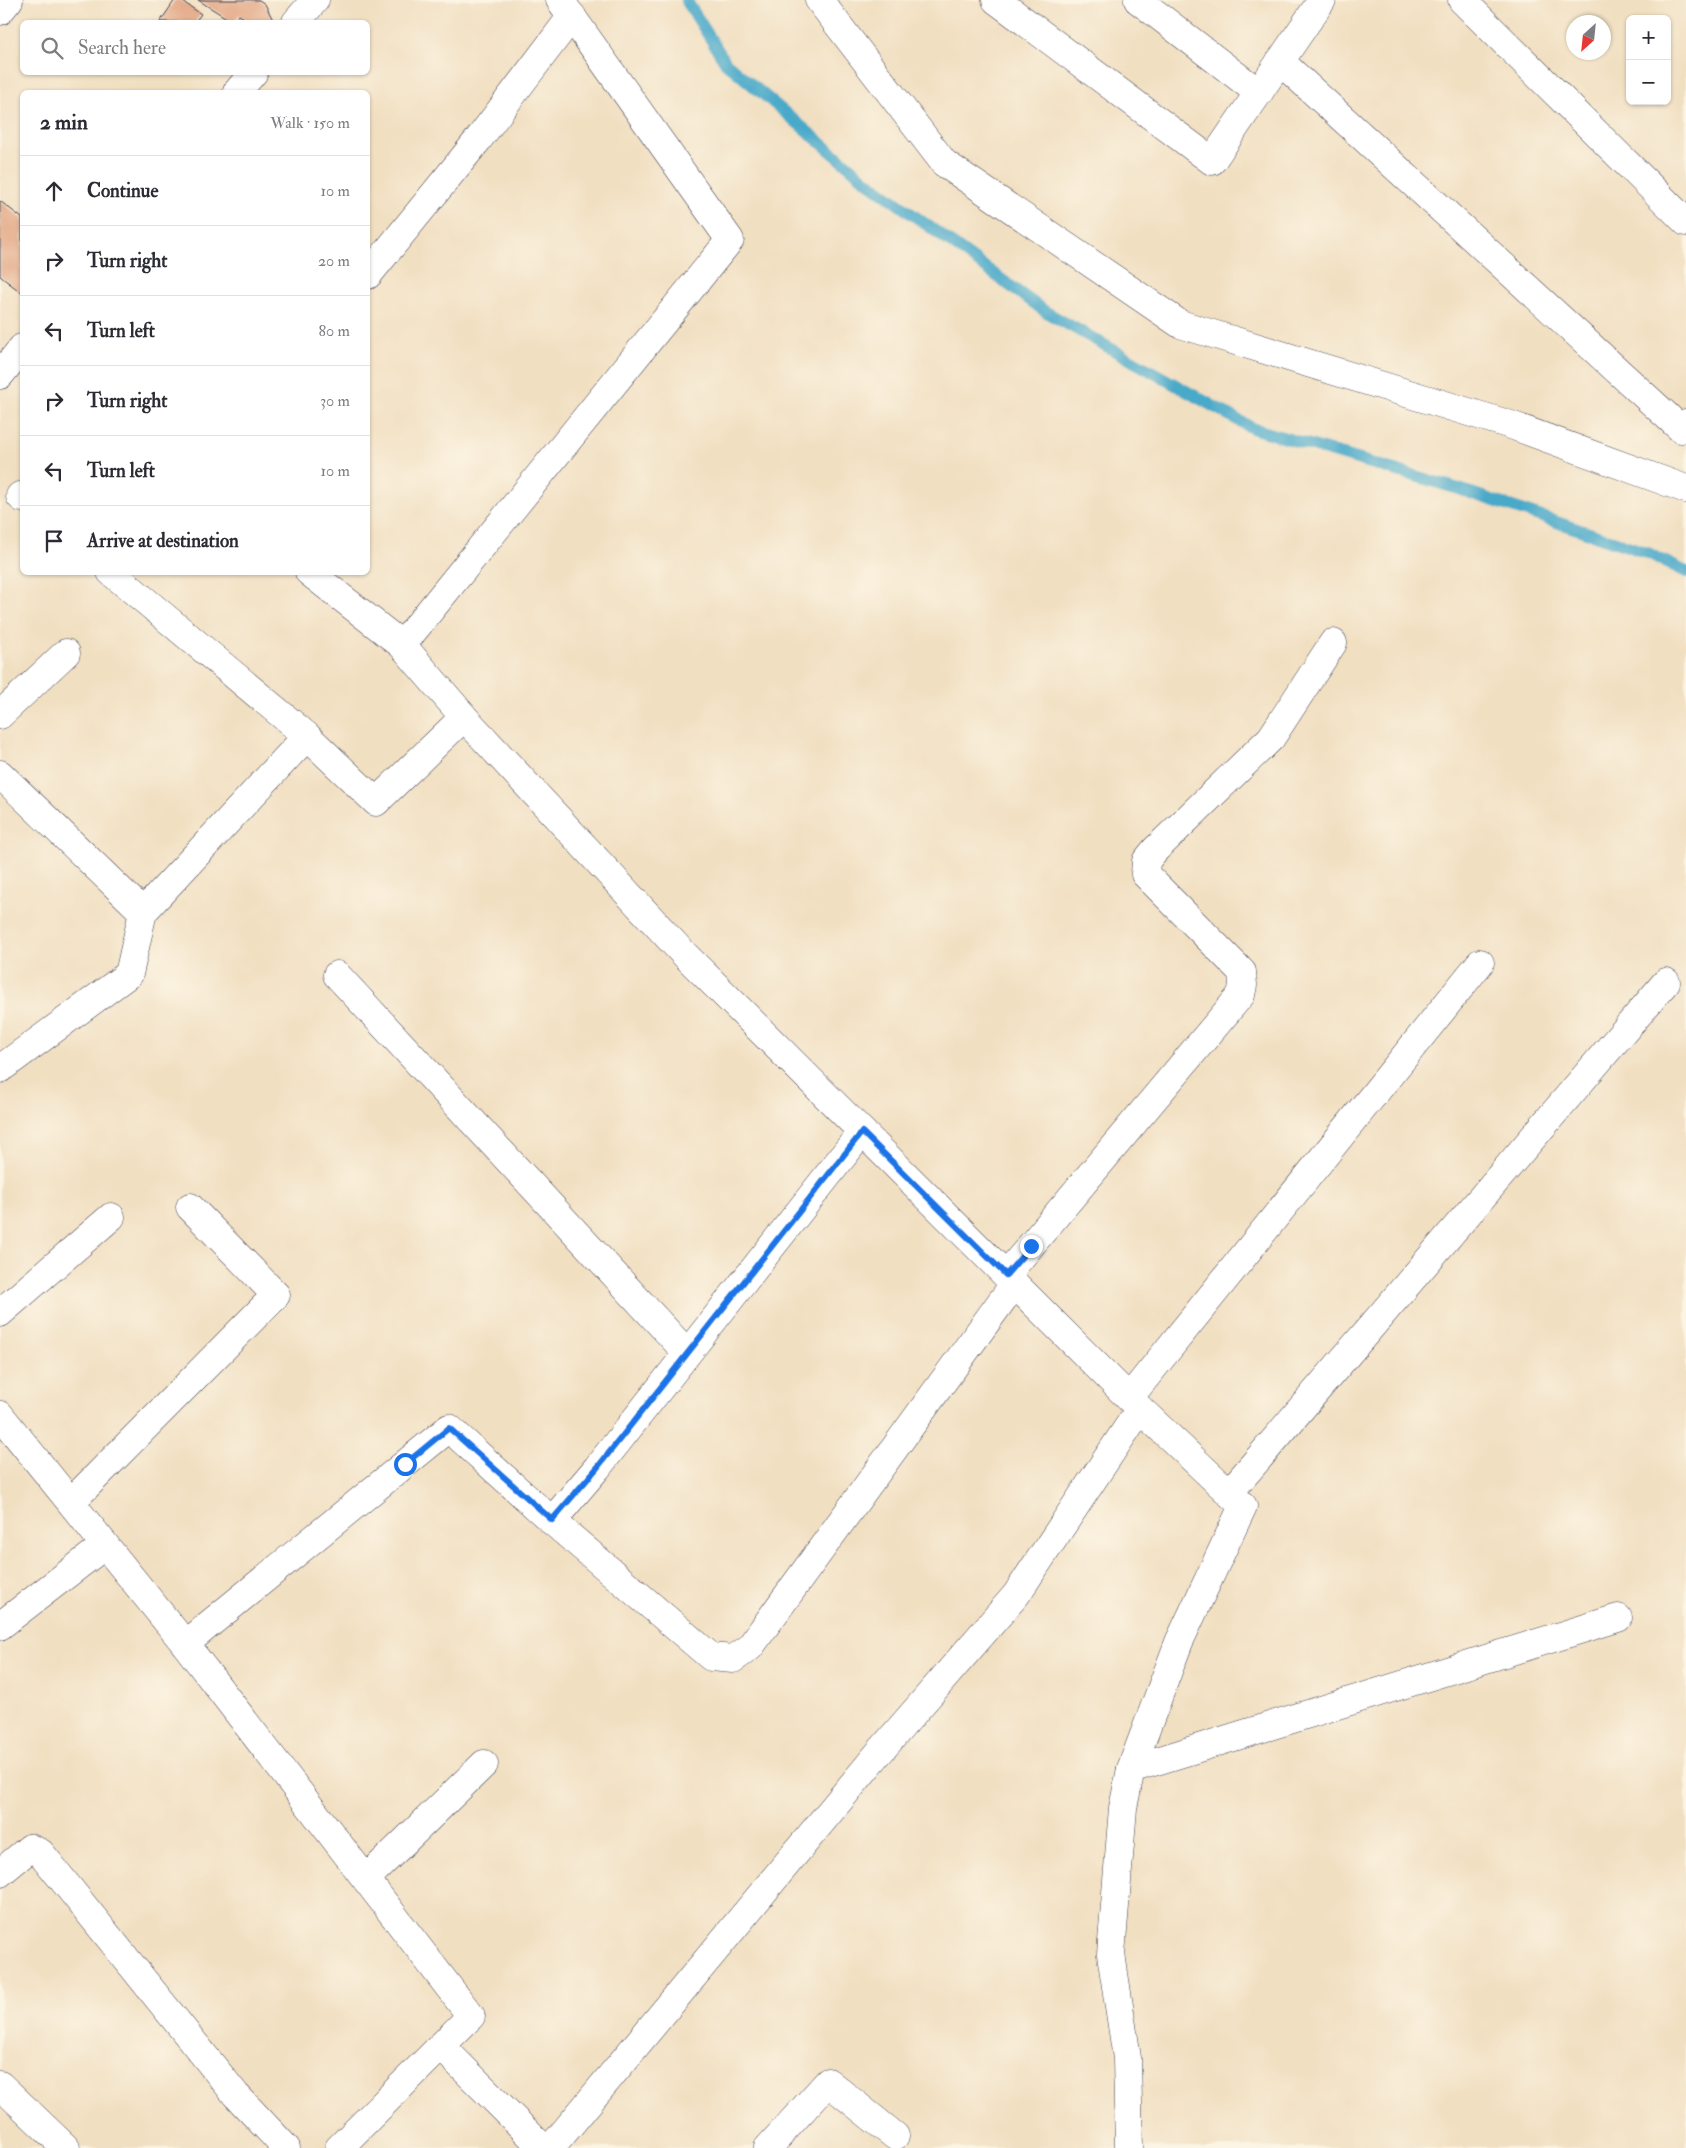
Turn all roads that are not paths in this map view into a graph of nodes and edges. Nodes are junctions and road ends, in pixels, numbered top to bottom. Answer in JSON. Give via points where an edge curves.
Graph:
{"nodes":[{"id":1,"x":9,"y":0,"type":"edge"},
{"id":2,"x":315,"y":0,"type":"edge"},
{"id":3,"x":819,"y":0,"type":"edge"},
{"id":4,"x":996,"y":0,"type":"edge"},
{"id":5,"x":1138,"y":0,"type":"edge"},
{"id":6,"x":1322,"y":0,"type":"edge"},
{"id":7,"x":1462,"y":0,"type":"edge"},
{"id":8,"x":566,"y":8,"type":"edge"},
{"id":9,"x":0,"y":11,"type":"edge"},
{"id":10,"x":298,"y":20,"type":"edge"},
{"id":11,"x":1280,"y":61,"type":"junction"},
{"id":12,"x":251,"y":75,"type":"edge"},
{"id":13,"x":239,"y":90,"type":"edge"},
{"id":14,"x":1259,"y":92,"type":"junction"},
{"id":15,"x":1686,"y":222,"type":"edge"},
{"id":16,"x":370,"y":273,"type":"edge"},
{"id":17,"x":16,"y":349,"type":"edge"},
{"id":18,"x":0,"y":375,"type":"edge"},
{"id":19,"x":1686,"y":423,"type":"edge"},
{"id":20,"x":1686,"y":490,"type":"edge"},
{"id":21,"x":115,"y":575,"type":"edge"},
{"id":22,"x":313,"y":575,"type":"edge"},
{"id":23,"x":1333,"y":643,"type":"dead end"},
{"id":24,"x":402,"y":644,"type":"junction"},
{"id":25,"x":66,"y":653,"type":"dead end"},
{"id":26,"x":0,"y":715,"type":"edge"},
{"id":27,"x":464,"y":717,"type":"junction"},
{"id":28,"x":307,"y":736,"type":"junction"},
{"id":29,"x":0,"y":774,"type":"edge"},
{"id":30,"x":143,"y":912,"type":"junction"},
{"id":31,"x":1480,"y":963,"type":"dead end"},
{"id":32,"x":337,"y":975,"type":"dead end"},
{"id":33,"x":1666,"y":982,"type":"dead end"},
{"id":34,"x":0,"y":1069,"type":"edge"},
{"id":35,"x":862,"y":1132,"type":"junction"},
{"id":36,"x":190,"y":1207,"type":"dead end"},
{"id":37,"x":112,"y":1217,"type":"dead end"},
{"id":38,"x":1010,"y":1280,"type":"junction"},
{"id":39,"x":0,"y":1313,"type":"edge"},
{"id":40,"x":687,"y":1353,"type":"junction"},
{"id":41,"x":1135,"y":1403,"type":"junction"},
{"id":42,"x":0,"y":1415,"type":"edge"},
{"id":43,"x":1229,"y":1493,"type":"junction"},
{"id":44,"x":71,"y":1502,"type":"junction"},
{"id":45,"x":552,"y":1520,"type":"junction"},
{"id":46,"x":105,"y":1545,"type":"junction"},
{"id":47,"x":1618,"y":1618,"type":"dead end"},
{"id":48,"x":0,"y":1626,"type":"edge"},
{"id":49,"x":185,"y":1644,"type":"junction"},
{"id":50,"x":484,"y":1764,"type":"dead end"},
{"id":51,"x":1131,"y":1769,"type":"junction"},
{"id":52,"x":0,"y":1873,"type":"edge"},
{"id":53,"x":366,"y":1879,"type":"junction"},
{"id":54,"x":441,"y":2046,"type":"junction"},
{"id":55,"x":0,"y":2085,"type":"edge"},
{"id":56,"x":895,"y":2136,"type":"dead end"},
{"id":57,"x":66,"y":2148,"type":"edge"},
{"id":58,"x":286,"y":2148,"type":"edge"},
{"id":59,"x":339,"y":2148,"type":"edge"},
{"id":60,"x":543,"y":2148,"type":"edge"},
{"id":61,"x":551,"y":2148,"type":"edge"},
{"id":62,"x":768,"y":2148,"type":"edge"},
{"id":63,"x":1129,"y":2148,"type":"edge"}],
"edges":[{"from":1,"to":9,"type":"street"},
{"from":2,"to":10,"type":"street"},
{"from":3,"to":20,"type":"street","via":[[944,163],[1180,324],[1511,425]]},
{"from":4,"to":14,"type":"street","via":[[1212,162]]},
{"from":5,"to":14,"type":"street"},
{"from":6,"to":11,"type":"street"},
{"from":7,"to":15,"type":"street"},
{"from":8,"to":16,"type":"street","via":[[478,140]]},
{"from":8,"to":24,"type":"street","via":[[730,240]]},
{"from":11,"to":14,"type":"street"},
{"from":11,"to":19,"type":"street","via":[[1681,429]]},
{"from":12,"to":13,"type":"street"},
{"from":17,"to":18,"type":"street"},
{"from":21,"to":28,"type":"street"},
{"from":22,"to":24,"type":"street"},
{"from":23,"to":38,"type":"street","via":[[1271,738],[1146,861],[1145,874],[1242,972],[1241,995]]},
{"from":24,"to":27,"type":"street"},
{"from":25,"to":26,"type":"street"},
{"from":27,"to":28,"type":"street","via":[[376,802]]},
{"from":27,"to":35,"type":"street","via":[[682,952]]},
{"from":28,"to":30,"type":"street"},
{"from":29,"to":30,"type":"street"},
{"from":30,"to":34,"type":"street","via":[[129,974]]},
{"from":31,"to":41,"type":"street"},
{"from":32,"to":40,"type":"street"},
{"from":33,"to":43,"type":"street"},
{"from":35,"to":38,"type":"street"},
{"from":35,"to":40,"type":"street"},
{"from":36,"to":44,"type":"street","via":[[276,1294]]},
{"from":37,"to":39,"type":"street"},
{"from":38,"to":41,"type":"street"},
{"from":38,"to":45,"type":"street","via":[[750,1647],[733,1659],[711,1657]]},
{"from":40,"to":45,"type":"street"},
{"from":41,"to":43,"type":"street"},
{"from":41,"to":61,"type":"street","via":[[1011,1600]]},
{"from":42,"to":44,"type":"street"},
{"from":43,"to":51,"type":"street","via":[[1243,1506],[1179,1642]]},
{"from":44,"to":46,"type":"street"},
{"from":45,"to":49,"type":"street","via":[[449,1428]]},
{"from":46,"to":48,"type":"street"},
{"from":46,"to":49,"type":"street"},
{"from":47,"to":51,"type":"street"},
{"from":49,"to":53,"type":"street"},
{"from":50,"to":53,"type":"street"},
{"from":51,"to":63,"type":"street","via":[[1123,1808],[1111,1954],[1127,2058]]},
{"from":52,"to":58,"type":"street","via":[[30,1848],[41,1853],[236,2095]]},
{"from":53,"to":54,"type":"street","via":[[471,2016]]},
{"from":54,"to":59,"type":"street"},
{"from":54,"to":60,"type":"street"},
{"from":55,"to":57,"type":"street"},
{"from":56,"to":62,"type":"street","via":[[828,2082]]}]}
